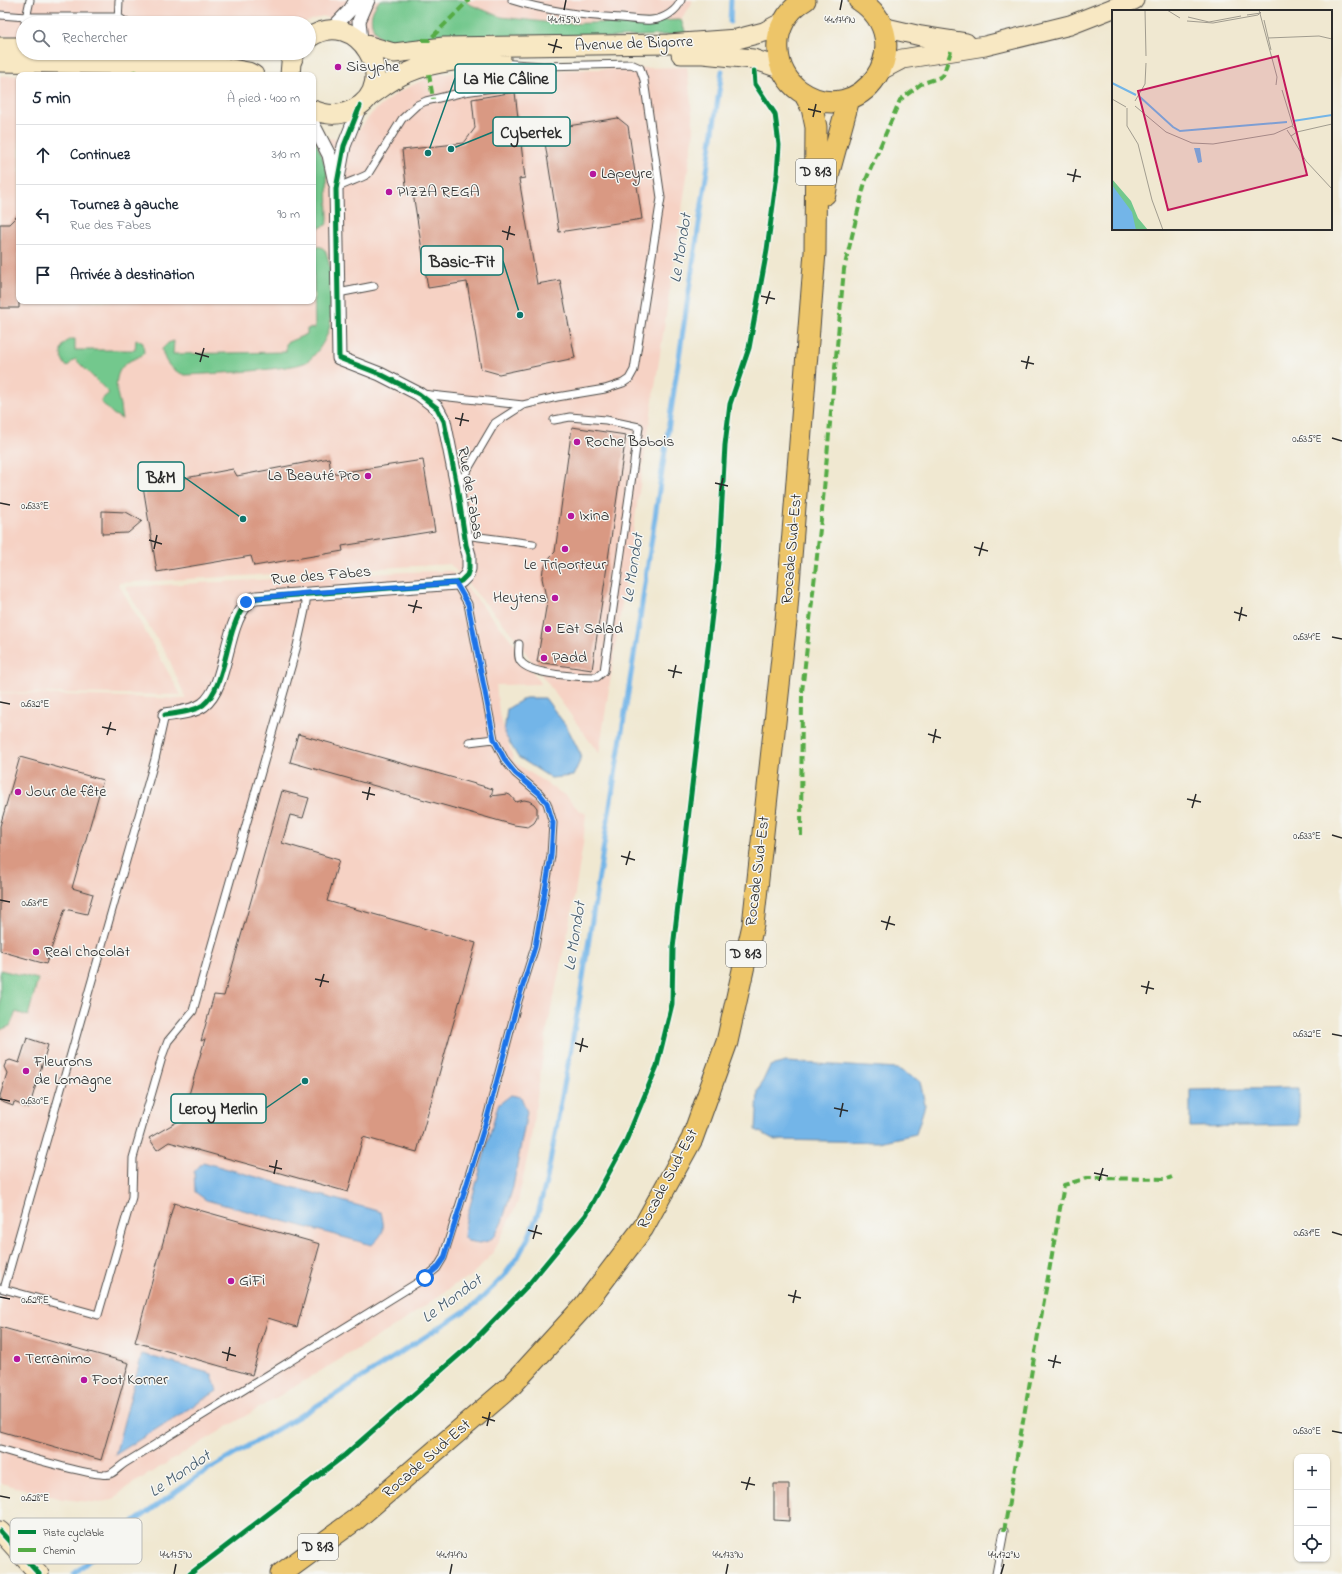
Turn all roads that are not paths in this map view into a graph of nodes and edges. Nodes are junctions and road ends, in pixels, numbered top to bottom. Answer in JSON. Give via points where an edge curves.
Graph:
{"nodes":[{"id":1,"x":30,"y":0,"type":"edge"},
{"id":2,"x":119,"y":0,"type":"edge"},
{"id":3,"x":356,"y":0,"type":"edge"},
{"id":4,"x":368,"y":0,"type":"edge"},
{"id":5,"x":512,"y":0,"type":"edge"},
{"id":6,"x":681,"y":0,"type":"edge"},
{"id":7,"x":805,"y":0,"type":"edge"},
{"id":8,"x":859,"y":0,"type":"edge"},
{"id":9,"x":1134,"y":0,"type":"edge"},
{"id":10,"x":0,"y":15,"type":"edge"},
{"id":11,"x":27,"y":16,"type":"edge"},
{"id":12,"x":118,"y":16,"type":"edge"},
{"id":13,"x":16,"y":18,"type":"edge"},
{"id":14,"x":783,"y":22,"type":"junction"},
{"id":15,"x":882,"y":27,"type":"junction"},
{"id":16,"x":331,"y":30,"type":"junction"},
{"id":17,"x":316,"y":34,"type":"edge"},
{"id":18,"x":362,"y":42,"type":"junction"},
{"id":19,"x":985,"y":46,"type":"junction"},
{"id":20,"x":0,"y":47,"type":"edge"},
{"id":21,"x":16,"y":47,"type":"edge"},
{"id":22,"x":292,"y":60,"type":"edge"},
{"id":23,"x":468,"y":60,"type":"junction"},
{"id":24,"x":0,"y":62,"type":"edge"},
{"id":25,"x":782,"y":69,"type":"junction"},
{"id":26,"x":881,"y":70,"type":"junction"},
{"id":27,"x":248,"y":72,"type":"edge"},
{"id":28,"x":290,"y":72,"type":"edge"},
{"id":29,"x":517,"y":85,"type":"dead end"},
{"id":30,"x":805,"y":95,"type":"junction"},
{"id":31,"x":849,"y":99,"type":"junction"},
{"id":32,"x":365,"y":101,"type":"junction"},
{"id":33,"x":316,"y":111,"type":"edge"},
{"id":34,"x":316,"y":130,"type":"edge"},
{"id":35,"x":336,"y":189,"type":"junction"},
{"id":36,"x":815,"y":252,"type":"junction"},
{"id":37,"x":374,"y":286,"type":"dead end"},
{"id":38,"x":338,"y":293,"type":"junction"},
{"id":39,"x":418,"y":394,"type":"junction"},
{"id":40,"x":523,"y":405,"type":"junction"},
{"id":41,"x":554,"y":420,"type":"dead end"},
{"id":42,"x":457,"y":486,"type":"junction"},
{"id":43,"x":464,"y":536,"type":"junction"},
{"id":44,"x":533,"y":544,"type":"dead end"},
{"id":45,"x":456,"y":583,"type":"junction"},
{"id":46,"x":307,"y":593,"type":"junction"},
{"id":47,"x":519,"y":644,"type":"dead end"},
{"id":48,"x":165,"y":716,"type":"joint"},
{"id":49,"x":494,"y":739,"type":"junction"},
{"id":50,"x":469,"y":742,"type":"dead end"},
{"id":51,"x":2,"y":1289,"type":"edge"},
{"id":52,"x":0,"y":1449,"type":"edge"},
{"id":53,"x":355,"y":1520,"type":"junction"},
{"id":54,"x":0,"y":1531,"type":"edge"},
{"id":55,"x":1004,"y":1531,"type":"dead end"},
{"id":56,"x":10,"y":1542,"type":"edge"},
{"id":57,"x":10,"y":1545,"type":"edge"},
{"id":58,"x":24,"y":1564,"type":"edge"},
{"id":59,"x":30,"y":1564,"type":"edge"},
{"id":60,"x":31,"y":1574,"type":"edge"},
{"id":61,"x":39,"y":1574,"type":"edge"},
{"id":62,"x":281,"y":1574,"type":"edge"},
{"id":63,"x":298,"y":1574,"type":"edge"},
{"id":64,"x":996,"y":1574,"type":"edge"}],
"edges":[{"from":1,"to":11,"type":"lane"},
{"from":2,"to":12,"type":"lane"},
{"from":3,"to":16,"type":"street"},
{"from":4,"to":18,"type":"street","via":[[360,21]]},
{"from":5,"to":6,"type":"lane","via":[[560,11],[654,20],[671,14]]},
{"from":7,"to":14,"type":"main road","via":[[798,4]]},
{"from":8,"to":15,"type":"main road","via":[[876,15]]},
{"from":9,"to":19,"type":"main road","via":[[1070,25]]},
{"from":10,"to":13,"type":"lane"},
{"from":14,"to":18,"type":"main road","name":"Avenue de Bigorre","via":[[764,32],[737,39],[668,44],[444,47],[394,53]]},
{"from":14,"to":25,"type":"main road","via":[[777,46]]},
{"from":15,"to":19,"type":"main road"},
{"from":15,"to":26,"type":"main road","via":[[886,41],[886,56]]},
{"from":16,"to":17,"type":"main road"},
{"from":16,"to":18,"type":"main road","name":"Avenue de Bigorre","via":[[350,34]]},
{"from":18,"to":32,"type":"main road","via":[[371,54],[374,66],[374,79]]},
{"from":19,"to":26,"type":"main road","via":[[902,59]]},
{"from":20,"to":21,"type":"main road"},
{"from":22,"to":28,"type":"main road"},
{"from":23,"to":25,"type":"main road","name":"Avenue de Bigorre","via":[[703,54],[753,59]]},
{"from":23,"to":32,"type":"main road","name":"Avenue de Bigorre","via":[[426,66],[405,73]]},
{"from":23,"to":40,"type":"lane","via":[[543,66],[631,64],[640,68],[644,80],[661,198],[634,370],[623,384]]},
{"from":24,"to":27,"type":"main road","via":[[216,66]]},
{"from":25,"to":30,"type":"main road","via":[[792,84]]},
{"from":26,"to":31,"type":"main road","via":[[874,82]]},
{"from":29,"to":35,"type":"lane","via":[[464,92],[426,101],[417,106],[402,119],[368,174]]},
{"from":30,"to":31,"type":"main road","via":[[827,102]]},
{"from":30,"to":36,"type":"main road","name":"Rocade Sud-Est","number":"D 813","via":[[812,108],[816,127]]},
{"from":31,"to":36,"type":"main road","name":"Rocade Sud-Est","number":"D 813","via":[[829,172]]},
{"from":32,"to":33,"type":"main road","name":"Avenue de Bigorre","via":[[345,113],[334,115]]},
{"from":32,"to":35,"type":"street","name":"Rue de Fabas","via":[[344,146]]},
{"from":34,"to":35,"type":"street","name":"Rue de Fabas","via":[[329,155]]},
{"from":35,"to":38,"type":"street","name":"Rue de Fabas"},
{"from":36,"to":53,"type":"main road","name":"Rocade Sud-Est","number":"D 813","via":[[786,621],[753,924],[722,1057],[692,1139],[643,1228],[584,1306],[511,1386]]},
{"from":37,"to":38,"type":"lane"},
{"from":38,"to":39,"type":"street","name":"Rue de Fabas","via":[[339,358],[380,374]]},
{"from":39,"to":40,"type":"lane"},
{"from":39,"to":42,"type":"street","name":"Rue de Fabas","via":[[437,408],[444,421]]},
{"from":40,"to":42,"type":"lane","via":[[495,423]]},
{"from":41,"to":47,"type":"lane","via":[[570,417],[606,420],[639,427],[604,671],[597,677],[580,677],[532,670],[520,662]]},
{"from":42,"to":43,"type":"street","name":"Rue de Fabas"},
{"from":43,"to":44,"type":"lane"},
{"from":43,"to":45,"type":"street","name":"Rue de Fabas","via":[[469,555],[469,569],[467,575]]},
{"from":45,"to":46,"type":"street","name":"Rue des Fabes"},
{"from":45,"to":49,"type":"lane","via":[[468,604]]},
{"from":46,"to":48,"type":"street","name":"Rue des Fabes","via":[[256,598],[246,602],[238,616],[213,692],[204,704],[196,709]]},
{"from":46,"to":51,"type":"lane","via":[[297,646],[193,1011],[168,1041],[148,1106],[133,1158],[132,1197],[98,1315]]},
{"from":48,"to":51,"type":"lane","via":[[147,788]]},
{"from":49,"to":50,"type":"lane"},
{"from":49,"to":52,"type":"lane","via":[[515,773],[547,803],[553,823],[551,856],[535,947],[444,1258],[425,1278],[110,1474],[101,1475],[74,1469]]},
{"from":53,"to":62,"type":"main road","name":"Rocade Sud-Est","number":"D 813"},
{"from":53,"to":63,"type":"main road","name":"Rocade Sud-Est","number":"D 813"},
{"from":54,"to":56,"type":"main road"},
{"from":54,"to":57,"type":"main road"},
{"from":55,"to":64,"type":"lane"},
{"from":58,"to":60,"type":"main road"},
{"from":59,"to":61,"type":"main road"}]}
